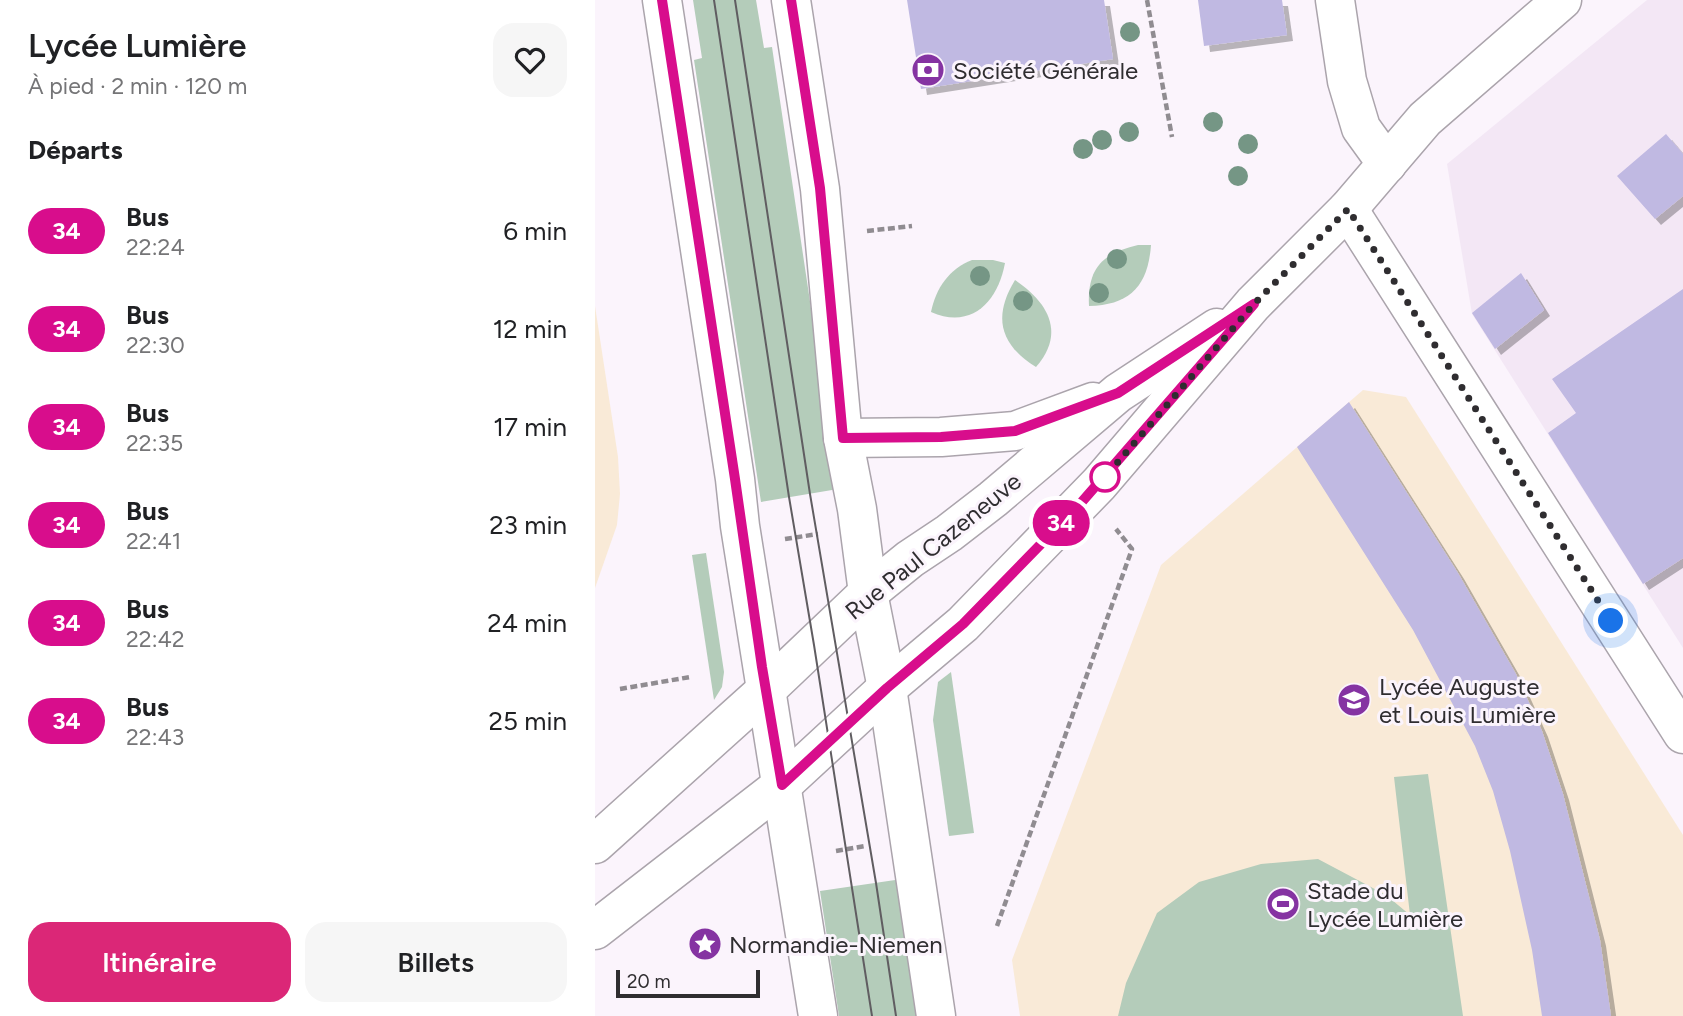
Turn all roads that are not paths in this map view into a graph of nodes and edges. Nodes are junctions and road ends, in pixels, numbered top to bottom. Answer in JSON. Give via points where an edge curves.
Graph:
{"nodes":[{"id":1,"x":662,"y":0,"type":"edge"},
{"id":2,"x":790,"y":0,"type":"edge"},
{"id":3,"x":1335,"y":0,"type":"edge"},
{"id":4,"x":1562,"y":0,"type":"edge"},
{"id":5,"x":1387,"y":164,"type":"junction"},
{"id":6,"x":1348,"y":209,"type":"junction"},
{"id":7,"x":1254,"y":304,"type":"junction"},
{"id":8,"x":1118,"y":393,"type":"junction"},
{"id":9,"x":843,"y":438,"type":"junction"},
{"id":10,"x":868,"y":593,"type":"junction"},
{"id":11,"x":887,"y":688,"type":"junction"},
{"id":12,"x":765,"y":691,"type":"junction"},
{"id":13,"x":1683,"y":734,"type":"edge"},
{"id":14,"x":782,"y":785,"type":"junction"},
{"id":15,"x":595,"y":844,"type":"edge"},
{"id":16,"x":595,"y":930,"type":"edge"},
{"id":17,"x":818,"y":1016,"type":"edge"},
{"id":18,"x":936,"y":1016,"type":"edge"}],
"edges":[{"from":1,"to":12,"type":"street"},
{"from":2,"to":9,"type":"street","via":[[820,188]]},
{"from":3,"to":5,"type":"street","via":[[1347,81],[1361,128]]},
{"from":4,"to":5,"type":"street","name":"Rue Paul Cazeneuve","via":[[1425,119]]},
{"from":5,"to":6,"type":"street","name":"Rue Paul Cazeneuve"},
{"from":6,"to":7,"type":"street","name":"Rue Paul Cazeneuve"},
{"from":6,"to":13,"type":"street"},
{"from":7,"to":8,"type":"street","name":"Rue Paul Cazeneuve"},
{"from":7,"to":11,"type":"street","name":"Rue Paul Cazeneuve","via":[[1099,484],[963,624]]},
{"from":8,"to":9,"type":"street","name":"Rue Paul Cazeneuve","via":[[1015,431]]},
{"from":8,"to":10,"type":"street","name":"Rue Paul Cazeneuve","via":[[982,508]]},
{"from":9,"to":10,"type":"street"},
{"from":10,"to":11,"type":"street"},
{"from":10,"to":12,"type":"street","name":"Rue Paul Cazeneuve"},
{"from":11,"to":14,"type":"street","name":"Rue Paul Cazeneuve"},
{"from":11,"to":18,"type":"street"},
{"from":12,"to":14,"type":"street"},
{"from":12,"to":15,"type":"street","name":"Rue Paul Cazeneuve"},
{"from":14,"to":16,"type":"street","name":"Rue Paul Cazeneuve"},
{"from":14,"to":17,"type":"street"}]}
